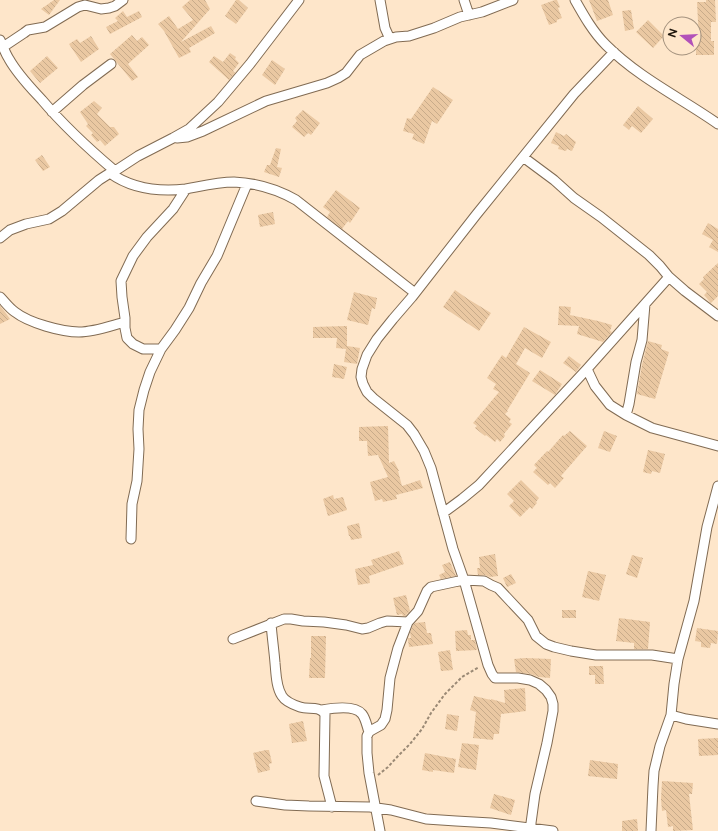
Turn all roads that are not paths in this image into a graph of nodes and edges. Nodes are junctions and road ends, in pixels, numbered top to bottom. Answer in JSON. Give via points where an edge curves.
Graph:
{"nodes":[{"id":1,"x":123,"y":0,"type":"edge"},
{"id":2,"x":299,"y":0,"type":"edge"},
{"id":3,"x":380,"y":0,"type":"edge"},
{"id":4,"x":464,"y":0,"type":"edge"},
{"id":5,"x":513,"y":0,"type":"edge"},
{"id":6,"x":575,"y":0,"type":"edge"},
{"id":7,"x":469,"y":15,"type":"junction"},
{"id":8,"x":390,"y":39,"type":"junction"},
{"id":9,"x":2,"y":50,"type":"edge"},
{"id":10,"x":614,"y":52,"type":"junction"},
{"id":11,"x":111,"y":64,"type":"dead end"},
{"id":12,"x":52,"y":112,"type":"junction"},
{"id":13,"x":718,"y":124,"type":"edge"},
{"id":14,"x":173,"y":138,"type":"junction"},
{"id":15,"x":523,"y":157,"type":"junction"},
{"id":16,"x":113,"y":172,"type":"junction"},
{"id":17,"x":247,"y":184,"type":"junction"},
{"id":18,"x":186,"y":189,"type":"junction"},
{"id":19,"x":0,"y":238,"type":"edge"},
{"id":20,"x":669,"y":277,"type":"junction"},
{"id":21,"x":415,"y":293,"type":"junction"},
{"id":22,"x":0,"y":297,"type":"edge"},
{"id":23,"x":645,"y":304,"type":"junction"},
{"id":24,"x":718,"y":316,"type":"edge"},
{"id":25,"x":125,"y":322,"type":"junction"},
{"id":26,"x":161,"y":349,"type":"junction"},
{"id":27,"x":587,"y":369,"type":"junction"},
{"id":28,"x":626,"y":415,"type":"junction"},
{"id":29,"x":718,"y":446,"type":"edge"},
{"id":30,"x":718,"y":486,"type":"edge"},
{"id":31,"x":443,"y":513,"type":"junction"},
{"id":32,"x":131,"y":540,"type":"dead end"},
{"id":33,"x":464,"y":580,"type":"junction"},
{"id":34,"x":408,"y":622,"type":"junction"},
{"id":35,"x":271,"y":623,"type":"junction"},
{"id":36,"x":234,"y":639,"type":"dead end"},
{"id":37,"x":678,"y":659,"type":"junction"},
{"id":38,"x":322,"y":710,"type":"junction"},
{"id":39,"x":671,"y":715,"type":"junction"},
{"id":40,"x":718,"y":724,"type":"edge"},
{"id":41,"x":369,"y":732,"type":"junction"},
{"id":42,"x":256,"y":801,"type":"dead end"},
{"id":43,"x":332,"y":806,"type":"junction"},
{"id":44,"x":376,"y":808,"type":"junction"},
{"id":45,"x":531,"y":828,"type":"junction"},
{"id":46,"x":380,"y":831,"type":"edge"},
{"id":47,"x":552,"y":831,"type":"edge"},
{"id":48,"x":651,"y":831,"type":"edge"}],
"edges":[{"from":1,"to":9,"type":"street","via":[[109,8],[85,5],[78,7],[45,27],[28,30]]},
{"from":2,"to":14,"type":"street","via":[[218,102],[189,129]]},
{"from":3,"to":8,"type":"street","via":[[385,28]]},
{"from":4,"to":7,"type":"street"},
{"from":5,"to":7,"type":"street"},
{"from":6,"to":10,"type":"street","via":[[586,19]]},
{"from":7,"to":8,"type":"street","via":[[408,36]]},
{"from":8,"to":14,"type":"street","via":[[360,55],[346,73],[338,78],[266,101],[187,137]]},
{"from":9,"to":12,"type":"street","via":[[23,80]]},
{"from":10,"to":13,"type":"street","via":[[655,84]]},
{"from":10,"to":15,"type":"street","via":[[574,94]]},
{"from":11,"to":12,"type":"street"},
{"from":12,"to":16,"type":"street"},
{"from":14,"to":16,"type":"street"},
{"from":15,"to":20,"type":"street","via":[[649,255]]},
{"from":15,"to":21,"type":"street"},
{"from":16,"to":18,"type":"street","via":[[118,179],[145,188]]},
{"from":16,"to":19,"type":"street","via":[[49,219],[10,230]]},
{"from":17,"to":18,"type":"street","via":[[233,182]]},
{"from":17,"to":21,"type":"street","via":[[278,191],[296,200]]},
{"from":17,"to":26,"type":"street","via":[[217,256],[189,308]]},
{"from":18,"to":25,"type":"street","via":[[173,209],[147,237],[125,271],[121,286]]},
{"from":20,"to":23,"type":"street"},
{"from":20,"to":24,"type":"street"},
{"from":21,"to":31,"type":"street","via":[[374,344],[364,362],[361,377],[370,395],[407,425],[414,434],[432,468]]},
{"from":22,"to":25,"type":"street","via":[[14,312],[26,319],[66,331],[80,332]]},
{"from":23,"to":27,"type":"street"},
{"from":23,"to":28,"type":"street","via":[[642,340]]},
{"from":25,"to":26,"type":"street","via":[[128,338],[133,344],[143,349]]},
{"from":26,"to":32,"type":"street","via":[[150,372],[139,410],[139,450],[137,481],[132,504]]},
{"from":27,"to":28,"type":"street","via":[[595,386],[610,405]]},
{"from":27,"to":31,"type":"street","via":[[479,485]]},
{"from":28,"to":29,"type":"street","via":[[652,428]]},
{"from":30,"to":37,"type":"street","via":[[707,527],[694,601]]},
{"from":31,"to":33,"type":"street"},
{"from":33,"to":34,"type":"street","via":[[431,587],[418,611]]},
{"from":33,"to":37,"type":"street","via":[[484,581],[498,588],[528,620],[536,636],[554,647],[596,655]]},
{"from":33,"to":45,"type":"street","via":[[492,674],[495,678],[518,678],[539,684],[551,697],[553,704],[535,794]]},
{"from":34,"to":35,"type":"street","via":[[380,622],[365,629],[346,624],[291,618]]},
{"from":34,"to":41,"type":"street","via":[[393,664],[385,719],[381,725]]},
{"from":35,"to":36,"type":"street"},
{"from":35,"to":38,"type":"street","via":[[279,691],[291,703],[301,708]]},
{"from":37,"to":39,"type":"street"},
{"from":38,"to":41,"type":"street","via":[[338,708],[359,711]]},
{"from":38,"to":43,"type":"street","via":[[326,720],[324,776]]},
{"from":39,"to":40,"type":"street"},
{"from":39,"to":48,"type":"street","via":[[654,771]]},
{"from":41,"to":44,"type":"street","via":[[367,749]]},
{"from":42,"to":43,"type":"street","via":[[285,805]]},
{"from":43,"to":44,"type":"street"},
{"from":44,"to":45,"type":"street","via":[[426,818],[491,822]]},
{"from":44,"to":46,"type":"street"},
{"from":45,"to":47,"type":"street"}]}
